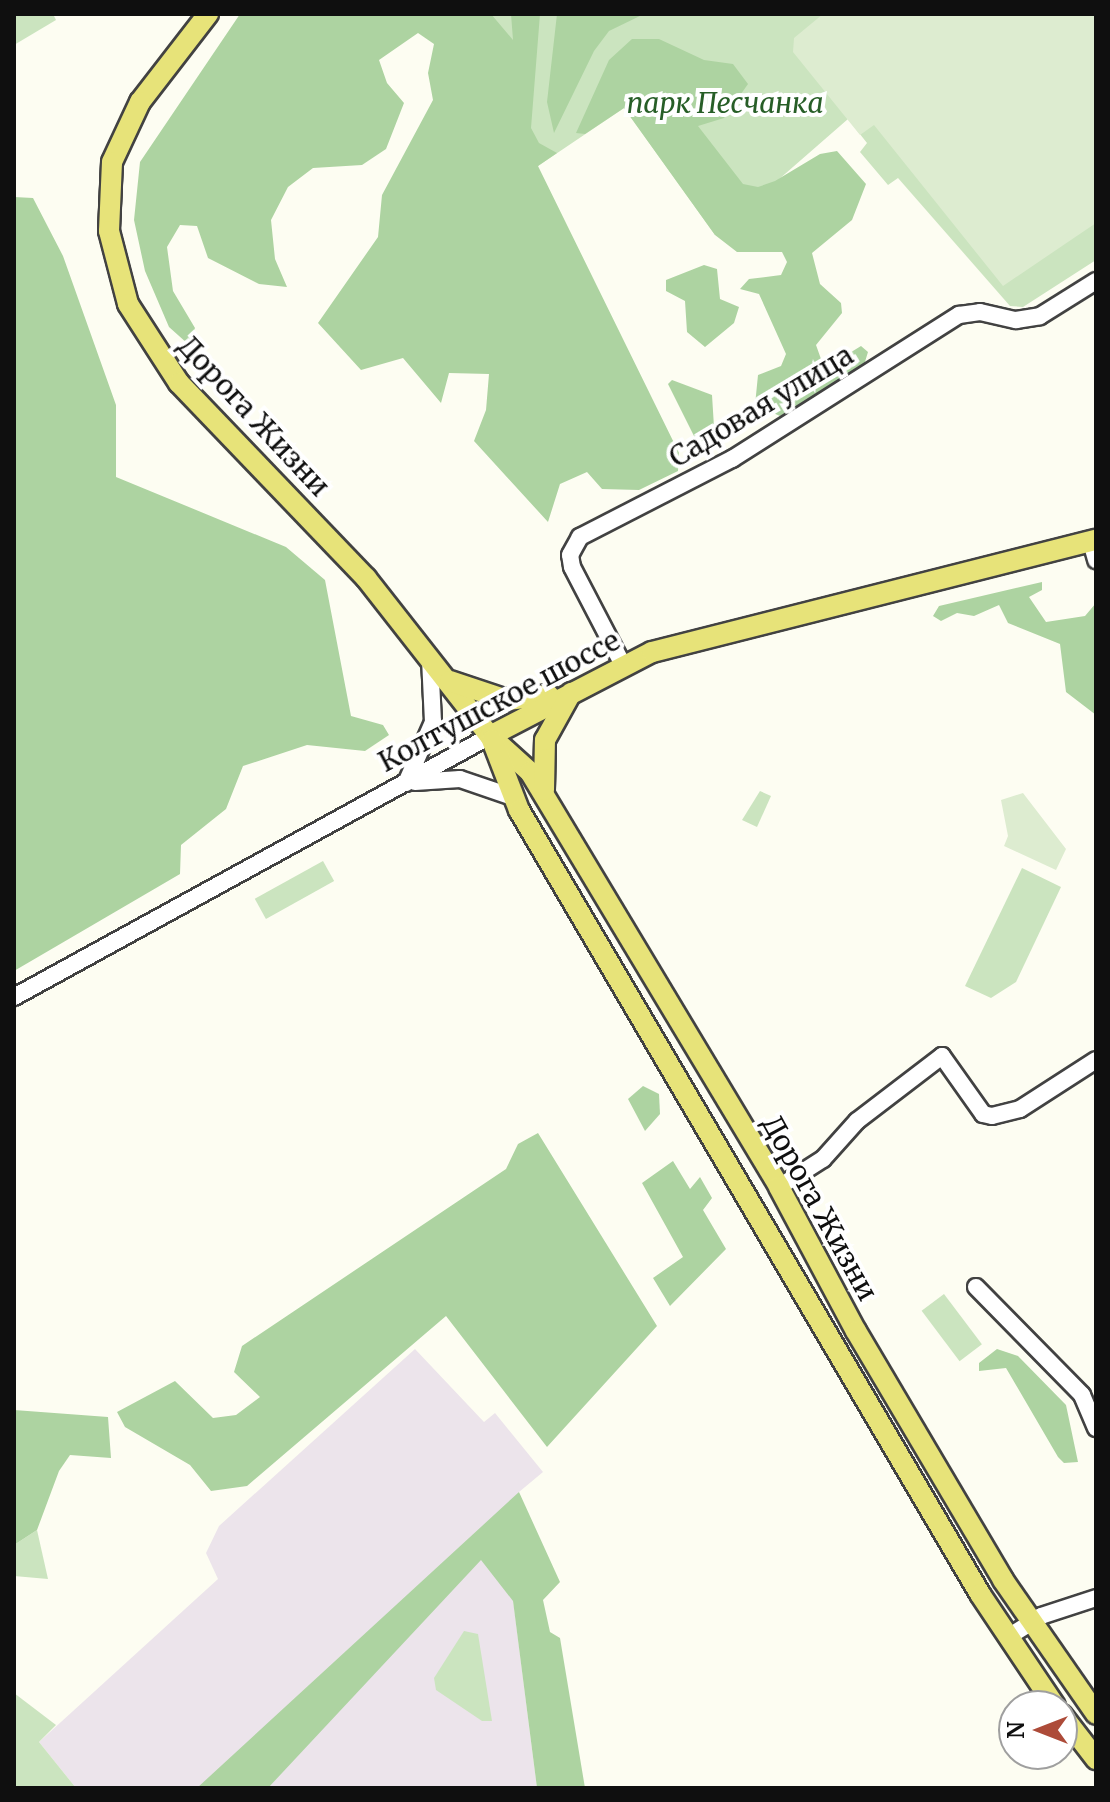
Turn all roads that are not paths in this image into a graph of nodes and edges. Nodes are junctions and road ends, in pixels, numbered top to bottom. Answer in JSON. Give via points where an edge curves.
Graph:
{"nodes":[{"id":1,"x":208,"y":14,"type":"edge"},
{"id":2,"x":1096,"y":281,"type":"edge"},
{"id":3,"x":1094,"y":547,"type":"edge"},
{"id":4,"x":429,"y":653,"type":"junction"},
{"id":5,"x":622,"y":663,"type":"junction"},
{"id":6,"x":449,"y":681,"type":"junction"},
{"id":7,"x":573,"y":689,"type":"junction"},
{"id":8,"x":490,"y":736,"type":"junction"},
{"id":9,"x":406,"y":783,"type":"junction"},
{"id":10,"x":544,"y":793,"type":"junction"},
{"id":11,"x":510,"y":796,"type":"junction"},
{"id":12,"x":14,"y":997,"type":"edge"},
{"id":13,"x":1096,"y":1060,"type":"edge"},
{"id":14,"x":779,"y":1187,"type":"junction"},
{"id":15,"x":976,"y":1287,"type":"dead end"},
{"id":16,"x":1096,"y":1428,"type":"edge"},
{"id":17,"x":1096,"y":1598,"type":"edge"},
{"id":18,"x":1032,"y":1622,"type":"junction"},
{"id":19,"x":1008,"y":1637,"type":"junction"},
{"id":20,"x":1044,"y":1690,"type":"edge"},
{"id":21,"x":1096,"y":1714,"type":"edge"},
{"id":22,"x":1078,"y":1736,"type":"edge"},
{"id":23,"x":1096,"y":1759,"type":"edge"}],
"edges":[{"from":1,"to":4,"type":"main road","name":"Дорога Жизни","via":[[140,102],[112,162],[109,231],[128,304],[179,383],[366,578]]},
{"from":2,"to":5,"type":"street","name":"Садовая улица","via":[[1040,316],[1016,320],[980,312],[959,315],[732,459],[580,537],[570,555],[572,567]]},
{"from":3,"to":5,"type":"main road","name":"Колтушское шоссе","via":[[757,624]]},
{"from":4,"to":6,"type":"main road","name":"Дорога Жизни"},
{"from":4,"to":9,"type":"street","via":[[433,722]]},
{"from":5,"to":7,"type":"main road","name":"Колтушское шоссе"},
{"from":6,"to":7,"type":"main road","via":[[507,700]]},
{"from":6,"to":8,"type":"main road","name":"Дорога Жизни"},
{"from":7,"to":8,"type":"main road","name":"Колтушское шоссе"},
{"from":7,"to":10,"type":"main road","via":[[545,740]]},
{"from":8,"to":9,"type":"street","name":"Колтушское шоссе"},
{"from":8,"to":10,"type":"main road","name":"Дорога Жизни","via":[[530,772]]},
{"from":8,"to":11,"type":"main road","name":"Дорога Жизни"},
{"from":9,"to":11,"type":"street","via":[[460,779]]},
{"from":9,"to":12,"type":"street","name":"Колтушское шоссе"},
{"from":10,"to":14,"type":"main road","name":"Дорога Жизни"},
{"from":11,"to":19,"type":"main road","name":"Дорога Жизни"},
{"from":13,"to":14,"type":"street","via":[[1020,1109],[992,1116],[983,1114],[942,1056],[857,1121],[823,1159]]},
{"from":14,"to":18,"type":"main road","name":"Дорога Жизни","via":[[856,1331]]},
{"from":15,"to":16,"type":"street","via":[[1082,1395]]},
{"from":17,"to":18,"type":"street"},
{"from":18,"to":19,"type":"street"},
{"from":18,"to":21,"type":"main road","name":"Дорога Жизни"},
{"from":19,"to":20,"type":"main road","name":"Дорога Жизни"},
{"from":22,"to":23,"type":"main road"}]}
